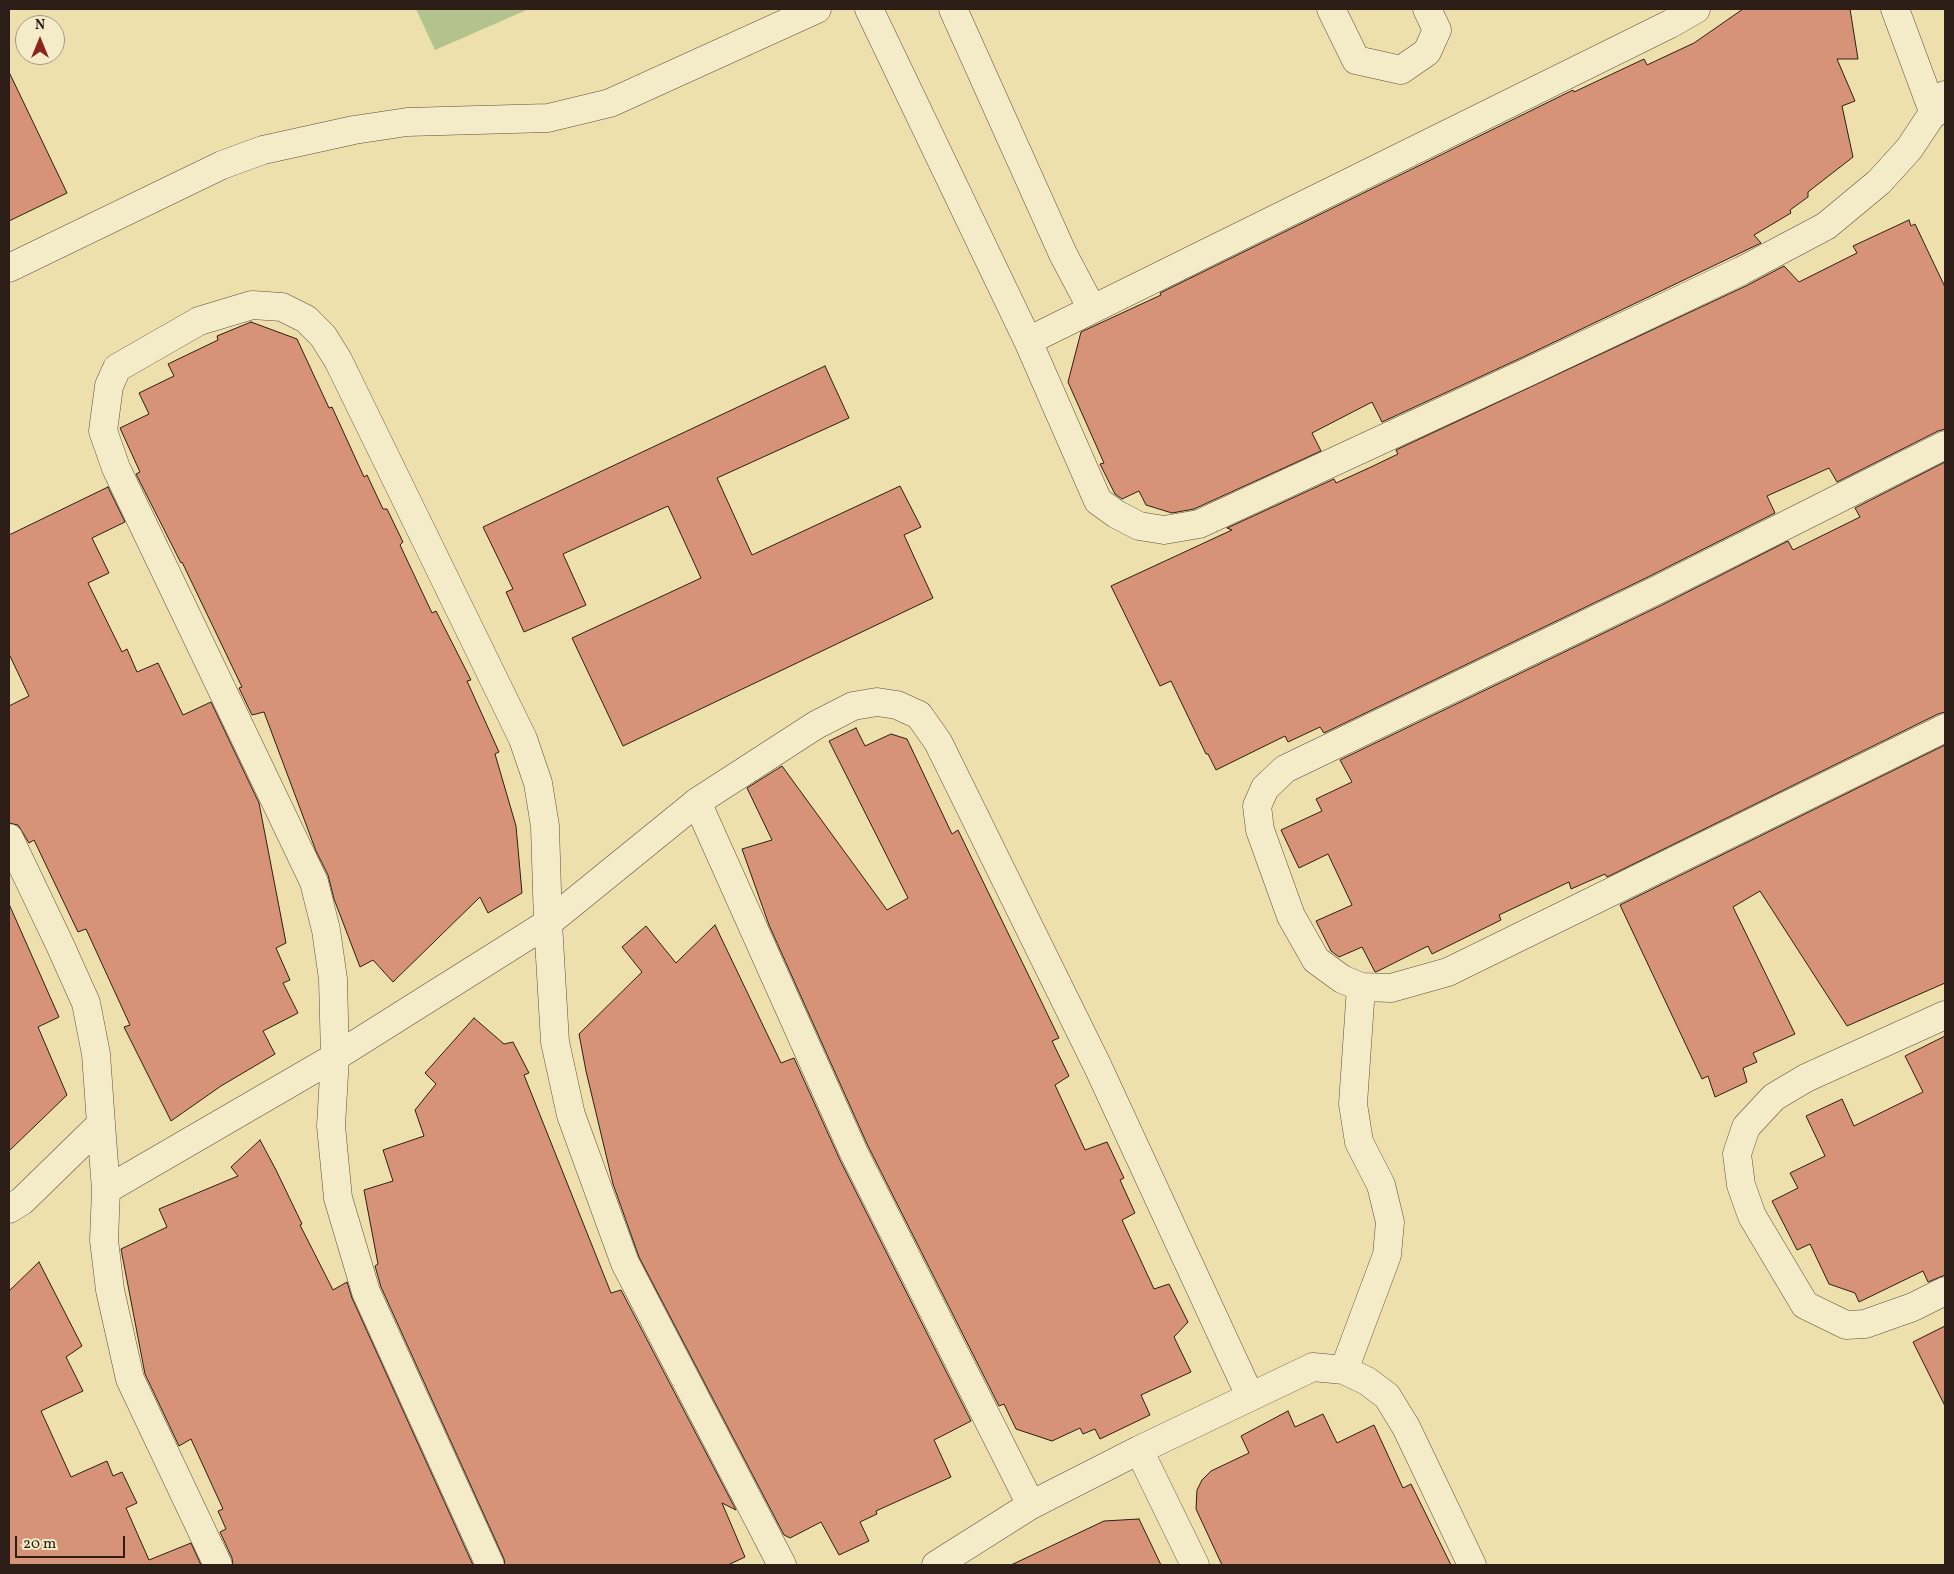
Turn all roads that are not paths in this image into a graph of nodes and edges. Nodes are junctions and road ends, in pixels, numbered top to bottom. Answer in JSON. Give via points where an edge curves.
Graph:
{"nodes":[{"id":1,"x":817,"y":9,"type":"edge"},
{"id":2,"x":869,"y":9,"type":"edge"},
{"id":3,"x":953,"y":9,"type":"edge"},
{"id":4,"x":1331,"y":9,"type":"edge"},
{"id":5,"x":1428,"y":9,"type":"edge"},
{"id":6,"x":1696,"y":9,"type":"edge"},
{"id":7,"x":1896,"y":9,"type":"edge"},
{"id":8,"x":1940,"y":105,"type":"edge"},
{"id":9,"x":9,"y":268,"type":"edge"},
{"id":10,"x":1092,"y":309,"type":"junction"},
{"id":11,"x":1028,"y":341,"type":"junction"},
{"id":12,"x":1945,"y":444,"type":"edge"},
{"id":13,"x":1945,"y":728,"type":"edge"},
{"id":14,"x":697,"y":802,"type":"junction"},
{"id":15,"x":9,"y":838,"type":"edge"},
{"id":16,"x":548,"y":924,"type":"junction"},
{"id":17,"x":1361,"y":987,"type":"junction"},
{"id":18,"x":1945,"y":1015,"type":"edge"},
{"id":19,"x":335,"y":1058,"type":"junction"},
{"id":20,"x":102,"y":1124,"type":"junction"},
{"id":21,"x":106,"y":1190,"type":"junction"},
{"id":22,"x":9,"y":1209,"type":"edge"},
{"id":23,"x":1945,"y":1291,"type":"edge"},
{"id":24,"x":1344,"y":1370,"type":"junction"},
{"id":25,"x":1250,"y":1396,"type":"junction"},
{"id":26,"x":1139,"y":1450,"type":"junction"},
{"id":27,"x":1031,"y":1505,"type":"junction"},
{"id":28,"x":218,"y":1565,"type":"edge"},
{"id":29,"x":490,"y":1565,"type":"edge"},
{"id":30,"x":782,"y":1565,"type":"edge"},
{"id":31,"x":936,"y":1565,"type":"edge"},
{"id":32,"x":1195,"y":1565,"type":"edge"},
{"id":33,"x":1472,"y":1565,"type":"edge"}],
"edges":[{"from":1,"to":9,"type":"street","via":[[610,103],[548,118],[407,122],[263,150],[222,166]]},
{"from":2,"to":11,"type":"street"},
{"from":3,"to":10,"type":"street","via":[[1063,254]]},
{"from":4,"to":5,"type":"street","via":[[1356,60],[1402,70],[1427,52],[1437,30]]},
{"from":6,"to":10,"type":"street"},
{"from":7,"to":8,"type":"street"},
{"from":8,"to":11,"type":"street","via":[[1909,149],[1879,182],[1826,226],[1732,275],[1528,372],[1199,524],[1164,530],[1139,526],[1098,501]]},
{"from":10,"to":11,"type":"street"},
{"from":12,"to":17,"type":"street","via":[[1655,590],[1285,769],[1265,788],[1256,806],[1260,830],[1290,916],[1316,960],[1342,979]]},
{"from":13,"to":17,"type":"street","via":[[1448,972],[1391,988]]},
{"from":14,"to":16,"type":"street"},
{"from":14,"to":25,"type":"street","via":[[816,725],[853,706],[877,702],[897,705],[919,716],[938,742],[1094,1058]]},
{"from":14,"to":27,"type":"street","via":[[854,1153]]},
{"from":15,"to":20,"type":"street","via":[[86,1003],[96,1054]]},
{"from":16,"to":19,"type":"street"},
{"from":16,"to":19,"type":"street","via":[[545,826],[538,783],[524,739],[338,360],[323,336],[306,319],[282,307],[252,305],[200,321],[117,368],[108,386],[103,431],[116,468],[314,882],[326,930],[333,979]]},
{"from":16,"to":30,"type":"street","via":[[555,1042],[571,1115],[625,1263]]},
{"from":17,"to":24,"type":"street","via":[[1353,1104],[1359,1142],[1381,1186],[1390,1222],[1387,1255]]},
{"from":18,"to":23,"type":"street","via":[[1806,1078],[1774,1097],[1746,1127],[1737,1154],[1741,1186],[1752,1216],[1805,1305],[1846,1325],[1865,1324],[1913,1307]]},
{"from":19,"to":21,"type":"street"},
{"from":19,"to":29,"type":"street","via":[[331,1126],[338,1198],[366,1292]]},
{"from":20,"to":21,"type":"street"},
{"from":20,"to":22,"type":"street","via":[[22,1201]]},
{"from":21,"to":28,"type":"street","via":[[104,1240],[110,1290],[130,1380]]},
{"from":24,"to":25,"type":"street","via":[[1313,1367]]},
{"from":24,"to":33,"type":"street","via":[[1387,1396],[1406,1427]]},
{"from":25,"to":26,"type":"street"},
{"from":26,"to":27,"type":"street"},
{"from":26,"to":32,"type":"street"},
{"from":27,"to":31,"type":"street"}]}
